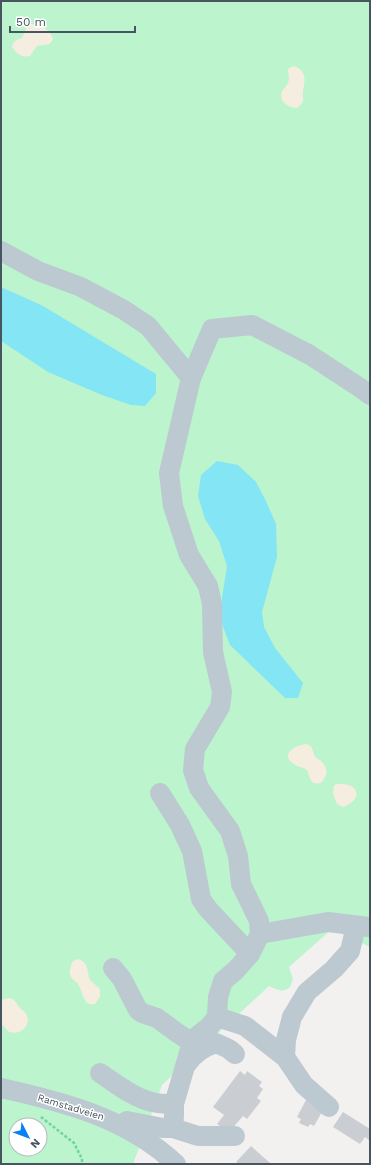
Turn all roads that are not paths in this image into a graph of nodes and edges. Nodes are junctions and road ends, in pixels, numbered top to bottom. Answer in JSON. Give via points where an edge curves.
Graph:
{"nodes":[{"id":1,"x":1,"y":251,"type":"edge"},
{"id":2,"x":191,"y":378,"type":"junction"},
{"id":3,"x":370,"y":395,"type":"edge"},
{"id":4,"x":160,"y":793,"type":"dead end"},
{"id":5,"x":363,"y":926,"type":"edge"},
{"id":6,"x":260,"y":934,"type":"junction"},
{"id":7,"x":250,"y":954,"type":"junction"},
{"id":8,"x":113,"y":968,"type":"dead end"},
{"id":9,"x":217,"y":1017,"type":"junction"},
{"id":10,"x":194,"y":1041,"type":"junction"},
{"id":11,"x":235,"y":1054,"type":"dead end"},
{"id":12,"x":285,"y":1057,"type":"junction"},
{"id":13,"x":184,"y":1069,"type":"junction"},
{"id":14,"x":100,"y":1073,"type":"dead end"},
{"id":15,"x":1,"y":1088,"type":"edge"},
{"id":16,"x":174,"y":1104,"type":"junction"},
{"id":17,"x":329,"y":1107,"type":"dead end"},
{"id":18,"x":121,"y":1125,"type":"junction"},
{"id":19,"x":173,"y":1128,"type":"junction"},
{"id":20,"x":235,"y":1136,"type":"dead end"},
{"id":21,"x":176,"y":1164,"type":"edge"}],
"edges":[{"from":1,"to":2,"type":"street","via":[[38,271],[81,287],[148,326]]},
{"from":2,"to":3,"type":"street","via":[[212,329],[252,325],[310,355]]},
{"from":2,"to":6,"type":"street","via":[[169,473],[173,506],[189,555],[208,586],[212,604],[213,652],[222,692],[220,706],[195,749],[193,770],[199,788],[230,831],[238,856],[240,884],[259,921]]},
{"from":4,"to":7,"type":"street","via":[[180,825],[192,851],[201,899]]},
{"from":5,"to":6,"type":"street","via":[[328,922]]},
{"from":5,"to":12,"type":"street","via":[[350,951],[307,992],[292,1017]]},
{"from":6,"to":7,"type":"street"},
{"from":7,"to":9,"type":"street","via":[[223,981],[218,997]]},
{"from":8,"to":10,"type":"street","via":[[122,979],[138,1010],[157,1018],[185,1038]]},
{"from":9,"to":10,"type":"street"},
{"from":9,"to":12,"type":"street","via":[[245,1026]]},
{"from":10,"to":13,"type":"street"},
{"from":11,"to":13,"type":"street","via":[[216,1043],[199,1050]]},
{"from":12,"to":17,"type":"street","via":[[304,1085]]},
{"from":13,"to":16,"type":"street"},
{"from":14,"to":16,"type":"street","via":[[132,1094],[152,1102]]},
{"from":15,"to":18,"type":"street","name":"Ramstadveien","via":[[56,1101]]},
{"from":16,"to":19,"type":"street"},
{"from":18,"to":19,"type":"street","via":[[127,1121]]},
{"from":18,"to":21,"type":"street","name":"Ramstadveien"},
{"from":19,"to":20,"type":"street","via":[[198,1136]]}]}
